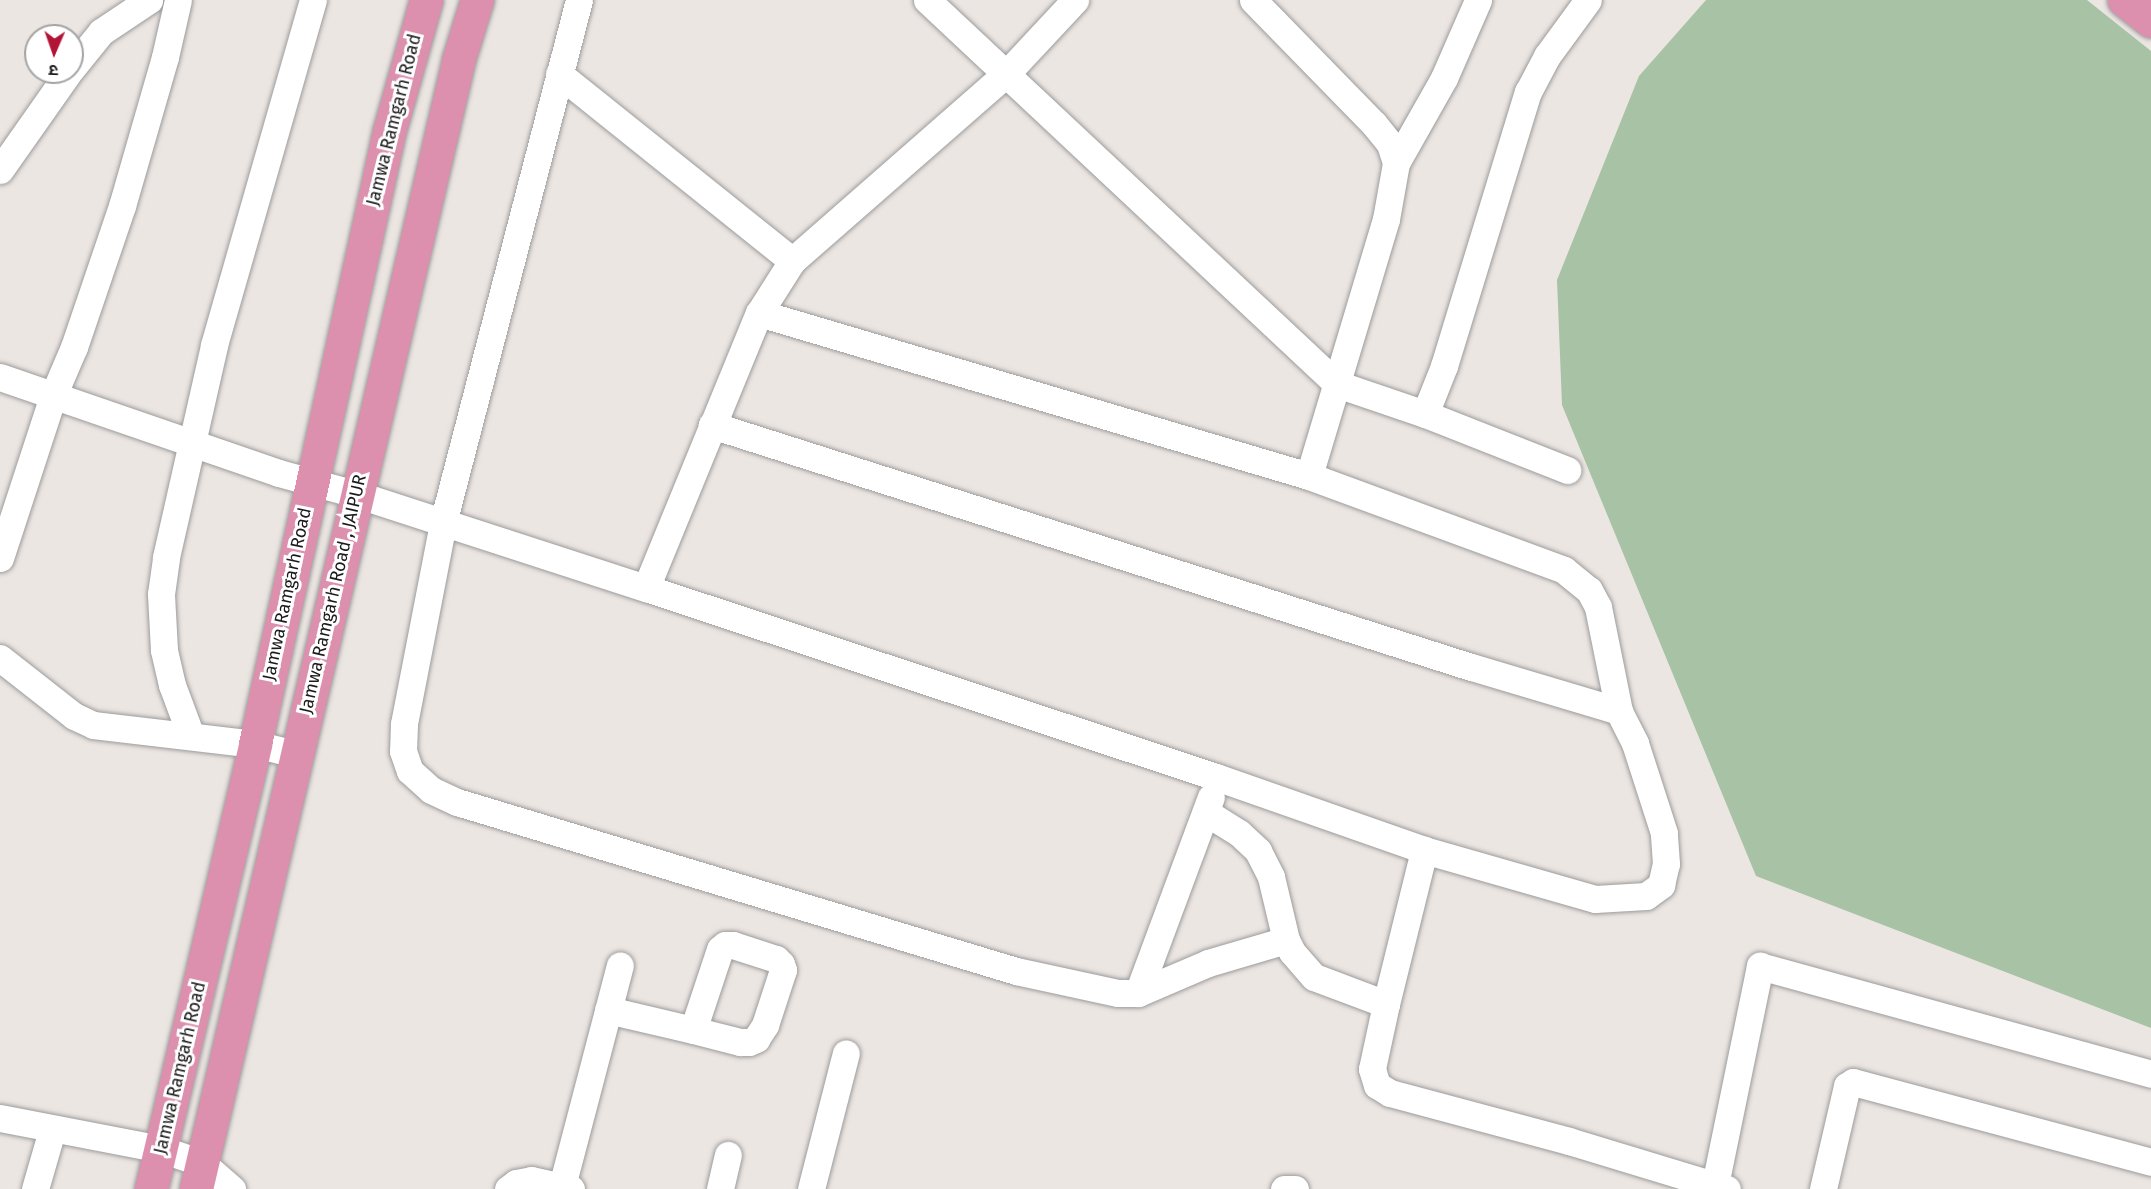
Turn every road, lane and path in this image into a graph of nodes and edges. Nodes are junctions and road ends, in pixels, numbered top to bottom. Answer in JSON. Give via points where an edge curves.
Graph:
{"nodes":[{"id":1,"x":149,"y":0,"type":"edge"},
{"id":2,"x":177,"y":0,"type":"edge"},
{"id":3,"x":314,"y":0,"type":"edge"},
{"id":4,"x":426,"y":0,"type":"edge"},
{"id":5,"x":477,"y":0,"type":"edge"},
{"id":6,"x":579,"y":0,"type":"edge"},
{"id":7,"x":927,"y":0,"type":"edge"},
{"id":8,"x":1075,"y":0,"type":"edge"},
{"id":9,"x":1253,"y":0,"type":"edge"},
{"id":10,"x":1478,"y":0,"type":"edge"},
{"id":11,"x":1588,"y":0,"type":"edge"},
{"id":12,"x":2124,"y":0,"type":"edge"},
{"id":13,"x":2151,"y":21,"type":"edge"},
{"id":14,"x":84,"y":53,"type":"edge"},
{"id":15,"x":1007,"y":74,"type":"junction"},
{"id":16,"x":558,"y":75,"type":"junction"},
{"id":17,"x":61,"y":84,"type":"edge"},
{"id":18,"x":389,"y":132,"type":"junction"},
{"id":19,"x":439,"y":142,"type":"junction"},
{"id":20,"x":1396,"y":163,"type":"junction"},
{"id":21,"x":0,"y":170,"type":"edge"},
{"id":22,"x":792,"y":261,"type":"junction"},
{"id":23,"x":759,"y":313,"type":"junction"},
{"id":24,"x":0,"y":377,"type":"edge"},
{"id":25,"x":1337,"y":384,"type":"junction"},
{"id":26,"x":53,"y":396,"type":"junction"},
{"id":27,"x":1425,"y":414,"type":"junction"},
{"id":28,"x":712,"y":425,"type":"junction"},
{"id":29,"x":192,"y":442,"type":"junction"},
{"id":30,"x":1567,"y":470,"type":"dead end"},
{"id":31,"x":1309,"y":476,"type":"junction"},
{"id":32,"x":311,"y":482,"type":"junction"},
{"id":33,"x":356,"y":494,"type":"junction"},
{"id":34,"x":443,"y":524,"type":"junction"},
{"id":35,"x":0,"y":558,"type":"edge"},
{"id":36,"x":646,"y":588,"type":"junction"},
{"id":37,"x":0,"y":658,"type":"edge"},
{"id":38,"x":1619,"y":711,"type":"junction"},
{"id":39,"x":191,"y":736,"type":"junction"},
{"id":40,"x":255,"y":744,"type":"junction"},
{"id":41,"x":296,"y":754,"type":"junction"},
{"id":42,"x":1216,"y":777,"type":"junction"},
{"id":43,"x":1207,"y":813,"type":"junction"},
{"id":44,"x":1424,"y":850,"type":"junction"},
{"id":45,"x":1286,"y":940,"type":"junction"},
{"id":46,"x":620,"y":965,"type":"dead end"},
{"id":47,"x":1138,"y":993,"type":"junction"},
{"id":48,"x":1386,"y":1004,"type":"junction"},
{"id":49,"x":608,"y":1010,"type":"junction"},
{"id":50,"x":693,"y":1030,"type":"dead end"},
{"id":51,"x":846,"y":1053,"type":"dead end"},
{"id":52,"x":2151,"y":1074,"type":"edge"},
{"id":53,"x":0,"y":1118,"type":"edge"},
{"id":54,"x":52,"y":1130,"type":"junction"},
{"id":55,"x":161,"y":1149,"type":"junction"},
{"id":56,"x":728,"y":1155,"type":"dead end"},
{"id":57,"x":2151,"y":1161,"type":"edge"},
{"id":58,"x":199,"y":1176,"type":"edge"},
{"id":59,"x":1721,"y":1187,"type":"edge"},
{"id":60,"x":566,"y":1188,"type":"edge"},
{"id":61,"x":35,"y":1189,"type":"edge"},
{"id":62,"x":151,"y":1189,"type":"edge"},
{"id":63,"x":232,"y":1189,"type":"edge"},
{"id":64,"x":508,"y":1189,"type":"edge"},
{"id":65,"x":720,"y":1189,"type":"edge"},
{"id":66,"x":811,"y":1189,"type":"edge"},
{"id":67,"x":1284,"y":1189,"type":"edge"},
{"id":68,"x":1295,"y":1189,"type":"edge"},
{"id":69,"x":1823,"y":1189,"type":"edge"}],
"edges":[{"from":1,"to":14,"type":"street","via":[[101,32]]},
{"from":2,"to":26,"type":"street","via":[[165,57],[122,206],[74,347]]},
{"from":3,"to":29,"type":"street","via":[[217,333]]},
{"from":4,"to":18,"type":"highway","name":"Jamwa Ramgarh Road"},
{"from":5,"to":19,"type":"highway","name":"Jamwa Ramgarh Road , JAIPUR"},
{"from":6,"to":16,"type":"street"},
{"from":7,"to":15,"type":"street"},
{"from":8,"to":15,"type":"street"},
{"from":9,"to":20,"type":"street","via":[[1374,124],[1390,144]]},
{"from":10,"to":20,"type":"street","via":[[1444,78]]},
{"from":11,"to":27,"type":"street","via":[[1547,56],[1528,92],[1444,366]]},
{"from":12,"to":13,"type":"highway"},
{"from":15,"to":22,"type":"street"},
{"from":15,"to":25,"type":"street"},
{"from":16,"to":22,"type":"street"},
{"from":16,"to":34,"type":"street"},
{"from":17,"to":21,"type":"street"},
{"from":18,"to":19,"type":"highway"},
{"from":18,"to":32,"type":"highway","name":"Jamwa Ramgarh Road"},
{"from":19,"to":33,"type":"highway","name":"Jamwa Ramgarh Road , JAIPUR"},
{"from":20,"to":25,"type":"street","via":[[1386,219]]},
{"from":22,"to":23,"type":"street"},
{"from":23,"to":28,"type":"street"},
{"from":23,"to":31,"type":"street"},
{"from":24,"to":26,"type":"street"},
{"from":25,"to":27,"type":"street"},
{"from":25,"to":31,"type":"street"},
{"from":26,"to":29,"type":"street"},
{"from":26,"to":35,"type":"street"},
{"from":27,"to":30,"type":"street"},
{"from":28,"to":36,"type":"street"},
{"from":28,"to":38,"type":"street"},
{"from":29,"to":32,"type":"street"},
{"from":29,"to":39,"type":"street","via":[[161,594],[168,668]]},
{"from":31,"to":38,"type":"street","via":[[1564,570],[1579,580],[1598,607]]},
{"from":32,"to":33,"type":"street"},
{"from":32,"to":40,"type":"highway","name":"Jamwa Ramgarh Road"},
{"from":33,"to":34,"type":"street"},
{"from":33,"to":41,"type":"highway","name":"Jamwa Ramgarh Road , JAIPUR"},
{"from":34,"to":36,"type":"street"},
{"from":34,"to":47,"type":"street","via":[[404,724],[403,752],[410,771],[431,790],[457,802],[1016,971],[1118,993]]},
{"from":36,"to":42,"type":"street"},
{"from":37,"to":39,"type":"street","via":[[74,716],[93,725]]},
{"from":38,"to":44,"type":"street","via":[[1635,742],[1664,833],[1666,864],[1662,885],[1646,896],[1595,899]]},
{"from":39,"to":40,"type":"street"},
{"from":40,"to":41,"type":"street"},
{"from":40,"to":55,"type":"highway","name":"Jamwa Ramgarh Road"},
{"from":41,"to":58,"type":"highway","name":"Jamwa Ramgarh Road , JAIPUR"},
{"from":42,"to":43,"type":"street"},
{"from":42,"to":44,"type":"street"},
{"from":43,"to":45,"type":"street","via":[[1239,833],[1258,851],[1270,877]]},
{"from":43,"to":47,"type":"street"},
{"from":44,"to":48,"type":"street"},
{"from":45,"to":47,"type":"street","via":[[1208,963]]},
{"from":45,"to":48,"type":"street","via":[[1314,977]]},
{"from":46,"to":49,"type":"street"},
{"from":48,"to":59,"type":"street","via":[[1372,1069],[1377,1084],[1390,1093]]},
{"from":49,"to":50,"type":"street"},
{"from":49,"to":60,"type":"street"},
{"from":51,"to":66,"type":"street"},
{"from":52,"to":59,"type":"street","via":[[1760,966]]},
{"from":53,"to":54,"type":"street"},
{"from":54,"to":55,"type":"street"},
{"from":54,"to":61,"type":"street"},
{"from":55,"to":58,"type":"street"},
{"from":55,"to":62,"type":"highway","name":"Jamwa Ramgarh Road"},
{"from":56,"to":65,"type":"street"},
{"from":57,"to":69,"type":"street","via":[[1853,1082],[1847,1086]]},
{"from":58,"to":63,"type":"street"},
{"from":60,"to":64,"type":"street","via":[[531,1180]]},
{"from":67,"to":68,"type":"street"}]}
